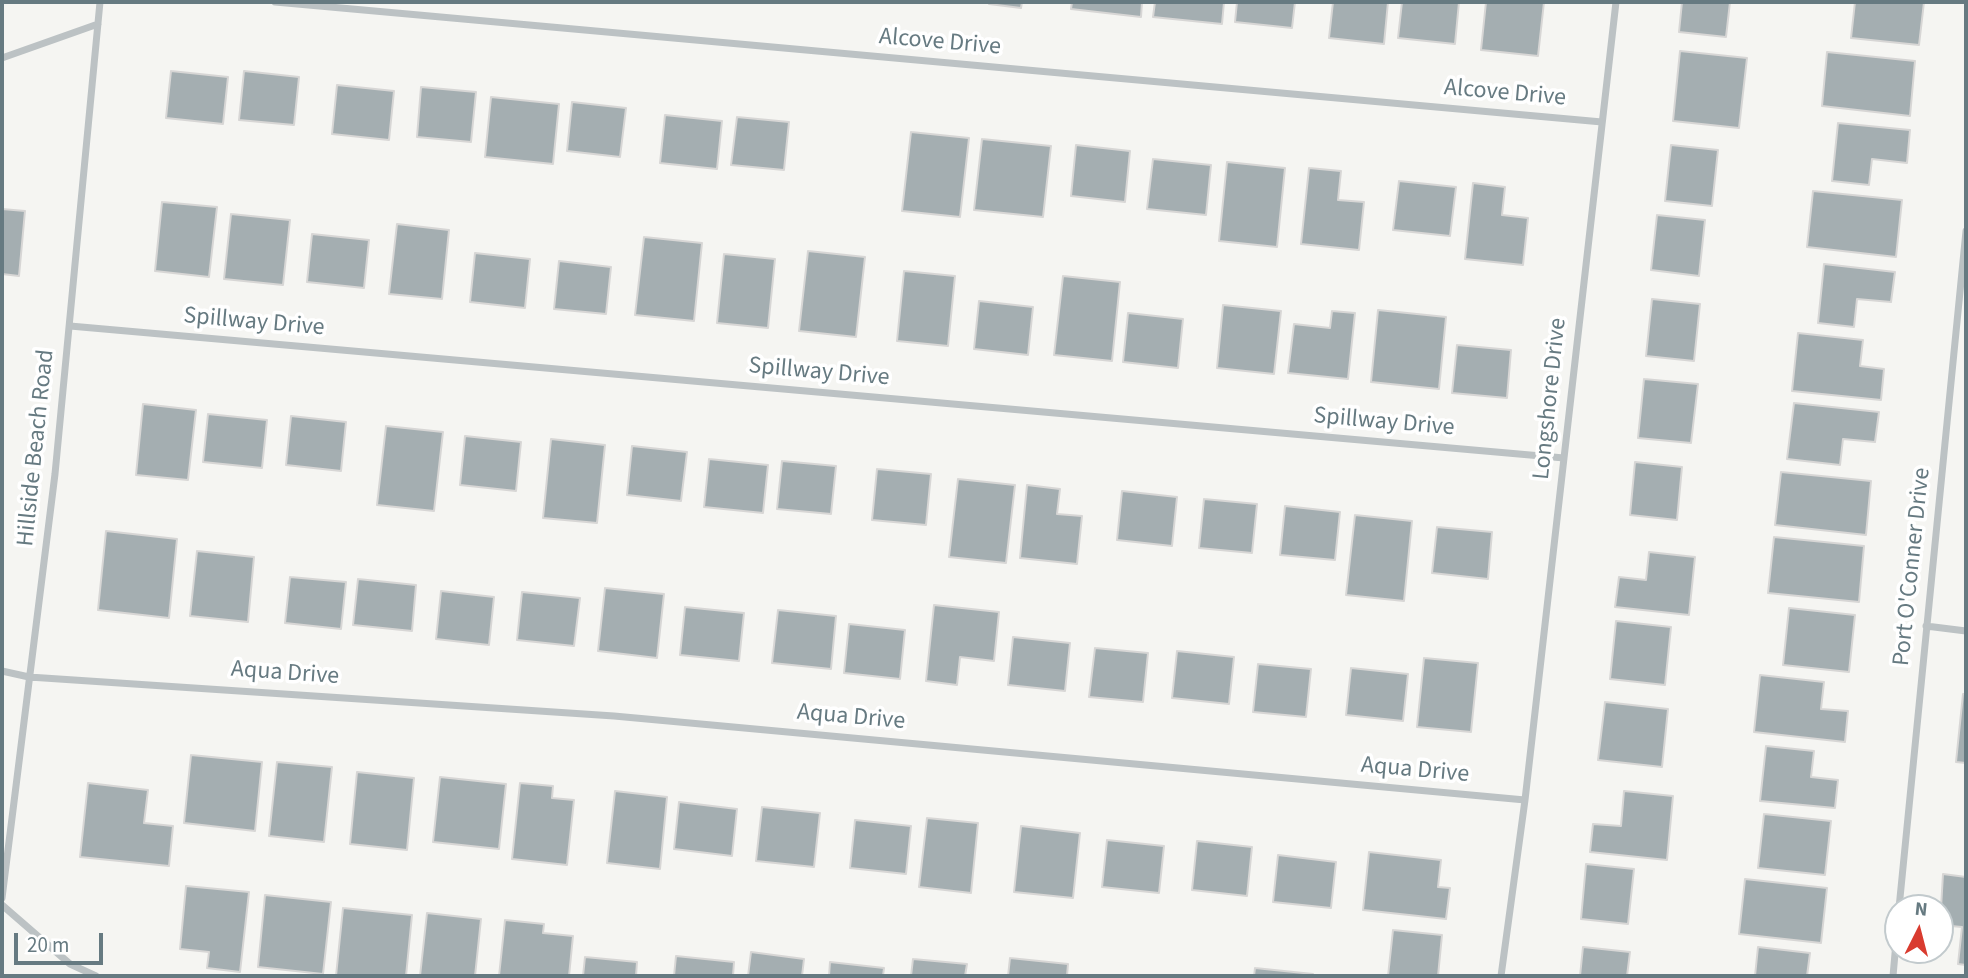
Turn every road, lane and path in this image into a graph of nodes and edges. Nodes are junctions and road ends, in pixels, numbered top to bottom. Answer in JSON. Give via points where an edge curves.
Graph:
{"nodes":[{"id":1,"x":100,"y":2,"type":"edge"},
{"id":2,"x":275,"y":2,"type":"edge"},
{"id":3,"x":1616,"y":2,"type":"edge"},
{"id":4,"x":98,"y":24,"type":"junction"},
{"id":5,"x":2,"y":58,"type":"edge"},
{"id":6,"x":1602,"y":122,"type":"junction"},
{"id":7,"x":1966,"y":230,"type":"edge"},
{"id":8,"x":70,"y":326,"type":"junction"},
{"id":9,"x":1564,"y":458,"type":"junction"},
{"id":10,"x":1926,"y":626,"type":"junction"},
{"id":11,"x":1966,"y":631,"type":"edge"},
{"id":12,"x":2,"y":671,"type":"edge"},
{"id":13,"x":29,"y":677,"type":"junction"},
{"id":14,"x":1525,"y":800,"type":"junction"},
{"id":15,"x":1900,"y":894,"type":"edge"},
{"id":16,"x":2,"y":898,"type":"edge"},
{"id":17,"x":2,"y":905,"type":"edge"},
{"id":18,"x":96,"y":976,"type":"edge"},
{"id":19,"x":1501,"y":976,"type":"edge"}],
"edges":[{"from":1,"to":4,"type":"street","name":"Hillside Beach Road"},
{"from":2,"to":6,"type":"street","name":"Alcove Drive"},
{"from":3,"to":6,"type":"street","name":"Longshore Drive"},
{"from":4,"to":5,"type":"street"},
{"from":4,"to":8,"type":"street","name":"Hillside Beach Road"},
{"from":6,"to":9,"type":"street","name":"Longshore Drive"},
{"from":7,"to":10,"type":"street","name":"Port O'Conner Drive"},
{"from":8,"to":9,"type":"street","name":"Spillway Drive"},
{"from":8,"to":13,"type":"street","name":"Hillside Beach Road"},
{"from":9,"to":14,"type":"street","name":"Longshore Drive"},
{"from":10,"to":11,"type":"street"},
{"from":10,"to":15,"type":"street","name":"Port O'Conner Drive"},
{"from":12,"to":13,"type":"street","name":"Aqua Drive"},
{"from":13,"to":14,"type":"street","name":"Aqua Drive","via":[[614,716]]},
{"from":13,"to":16,"type":"street","name":"Hillside Beach Road"},
{"from":14,"to":19,"type":"street"},
{"from":17,"to":18,"type":"street","via":[[69,964]]}]}
